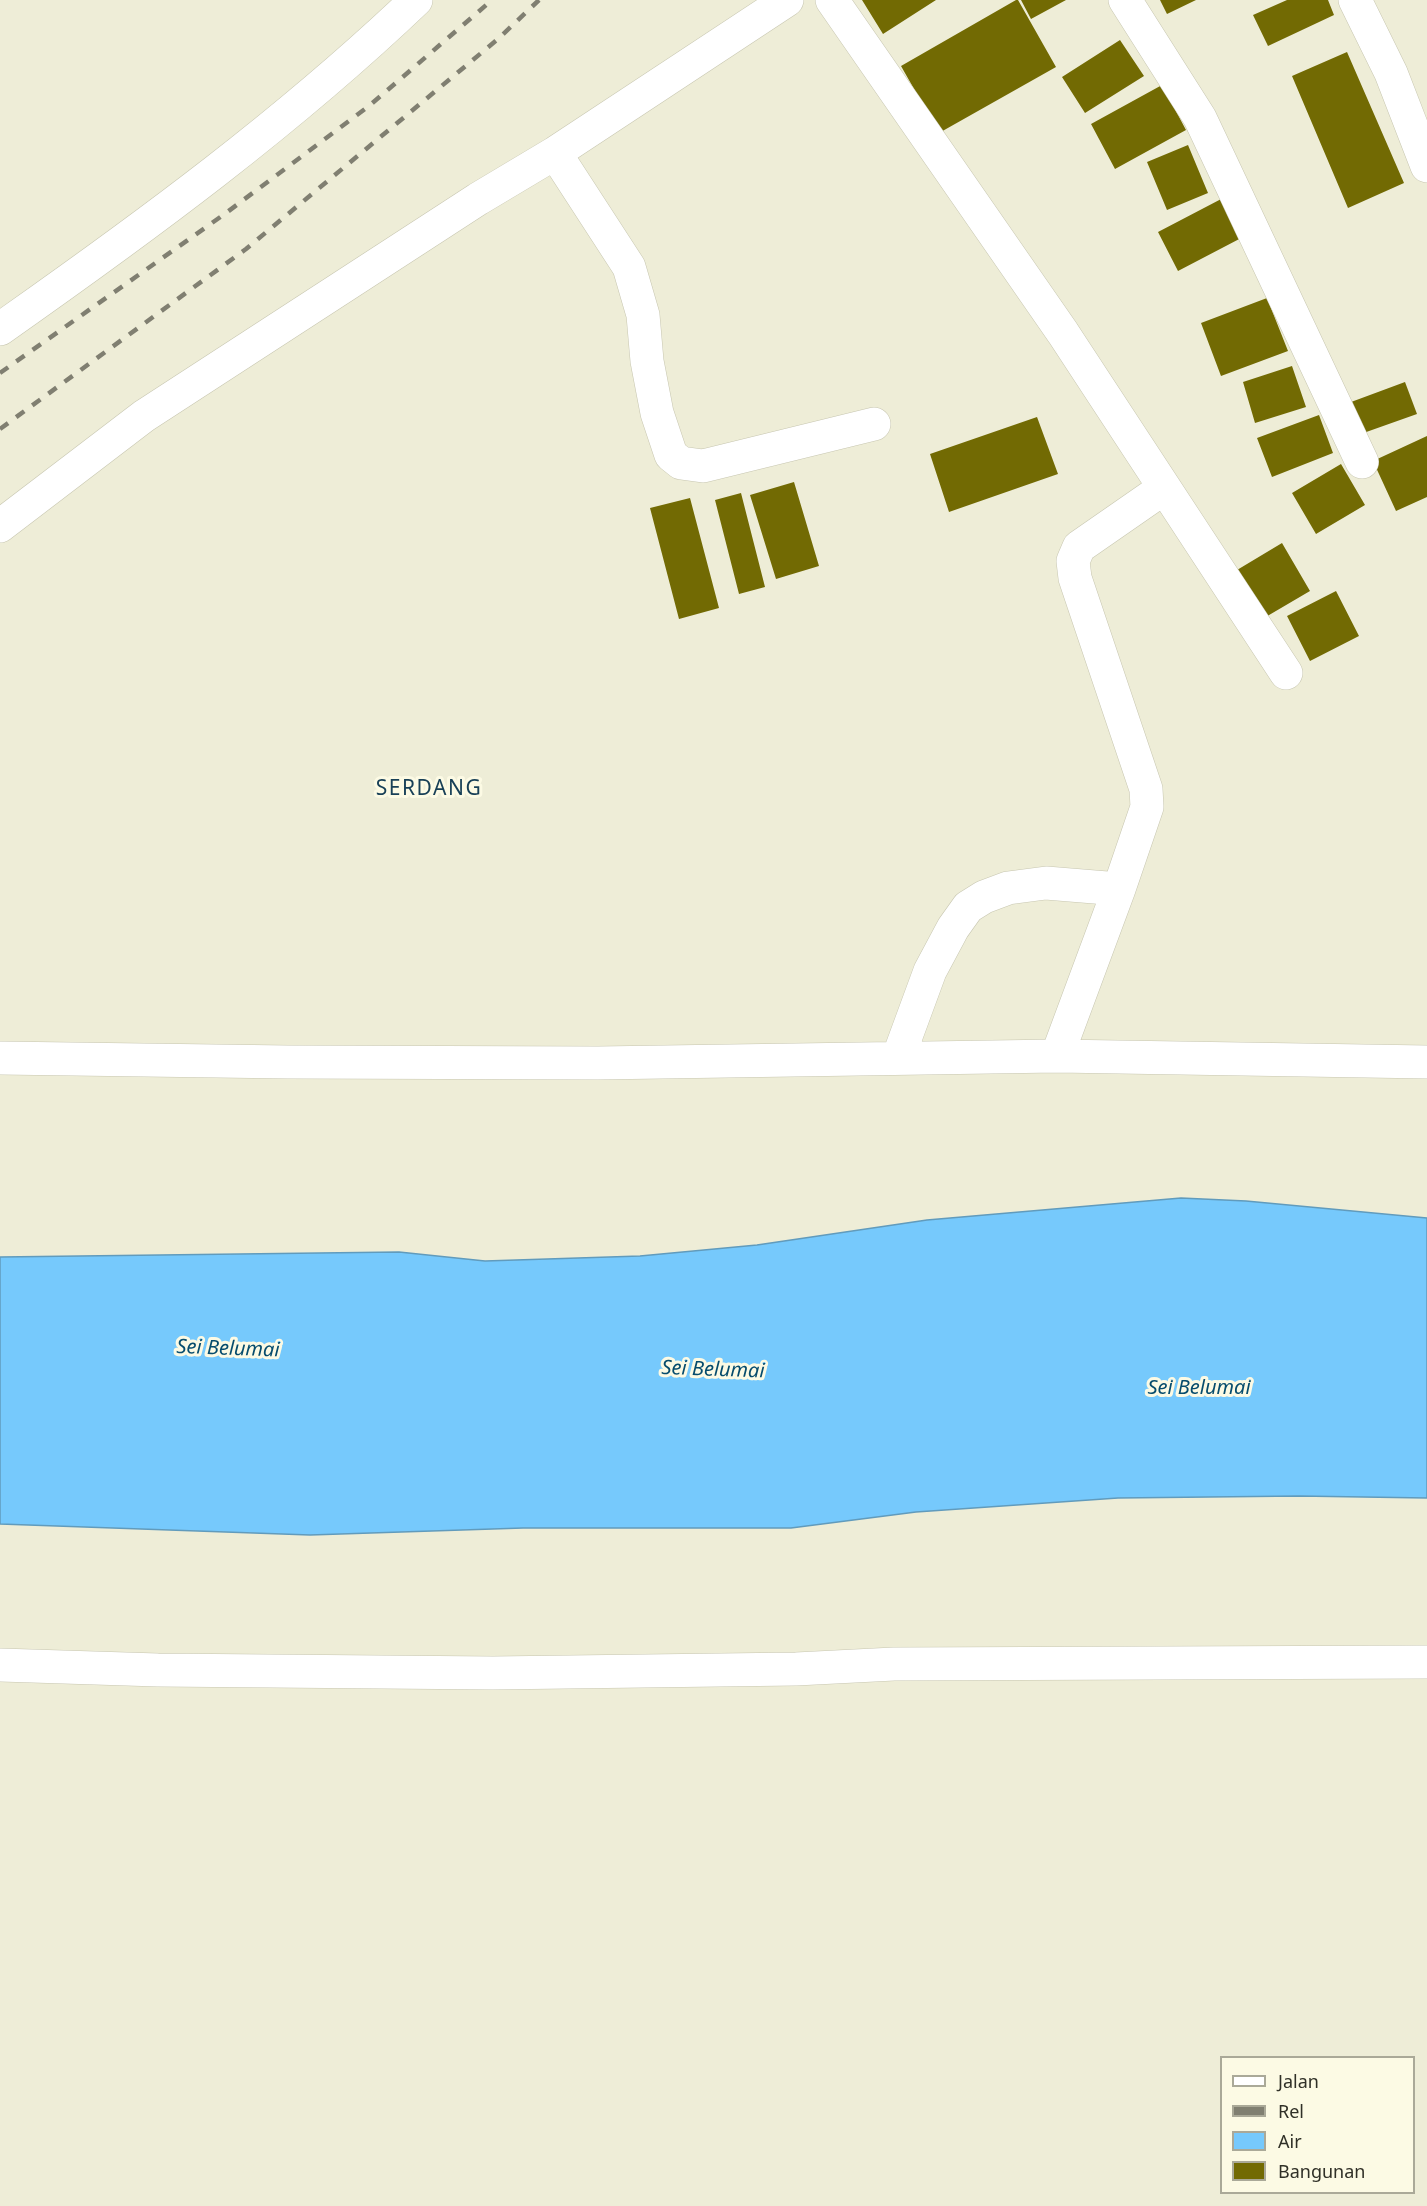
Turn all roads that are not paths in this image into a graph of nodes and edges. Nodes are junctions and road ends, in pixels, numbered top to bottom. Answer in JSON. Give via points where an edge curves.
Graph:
{"nodes":[{"id":1,"x":416,"y":0,"type":"edge"},
{"id":2,"x":787,"y":0,"type":"edge"},
{"id":3,"x":832,"y":0,"type":"edge"},
{"id":4,"x":1125,"y":0,"type":"edge"},
{"id":5,"x":1354,"y":0,"type":"edge"},
{"id":6,"x":555,"y":153,"type":"junction"},
{"id":7,"x":1427,"y":166,"type":"edge"},
{"id":8,"x":0,"y":329,"type":"edge"},
{"id":9,"x":874,"y":424,"type":"dead end"},
{"id":10,"x":1362,"y":462,"type":"dead end"},
{"id":11,"x":1164,"y":488,"type":"junction"},
{"id":12,"x":0,"y":526,"type":"edge"},
{"id":13,"x":1286,"y":673,"type":"dead end"},
{"id":14,"x":1119,"y":889,"type":"junction"},
{"id":15,"x":1057,"y":1056,"type":"junction"},
{"id":16,"x":0,"y":1058,"type":"edge"},
{"id":17,"x":898,"y":1058,"type":"junction"},
{"id":18,"x":1427,"y":1062,"type":"edge"},
{"id":19,"x":1427,"y":1662,"type":"edge"},
{"id":20,"x":0,"y":1665,"type":"edge"}],
"edges":[{"from":1,"to":8,"type":"street","via":[[355,58],[264,134]]},
{"from":2,"to":6,"type":"street"},
{"from":3,"to":11,"type":"street","via":[[1063,333]]},
{"from":4,"to":10,"type":"street","via":[[1200,118]]},
{"from":5,"to":7,"type":"street","via":[[1391,73]]},
{"from":6,"to":9,"type":"street","via":[[628,267],[643,315],[657,413],[671,455],[681,463],[703,466]]},
{"from":6,"to":12,"type":"street","via":[[144,416]]},
{"from":11,"to":13,"type":"street"},
{"from":11,"to":14,"type":"street","via":[[1079,547],[1073,561],[1075,578],[1146,789],[1147,807]]},
{"from":14,"to":15,"type":"street"},
{"from":14,"to":17,"type":"street","via":[[1047,882],[1008,888],[968,907],[930,971]]},
{"from":15,"to":17,"type":"street"},
{"from":15,"to":18,"type":"street"},
{"from":16,"to":17,"type":"street","via":[[526,1063]]},
{"from":19,"to":20,"type":"street","via":[[894,1664],[493,1673]]}]}
